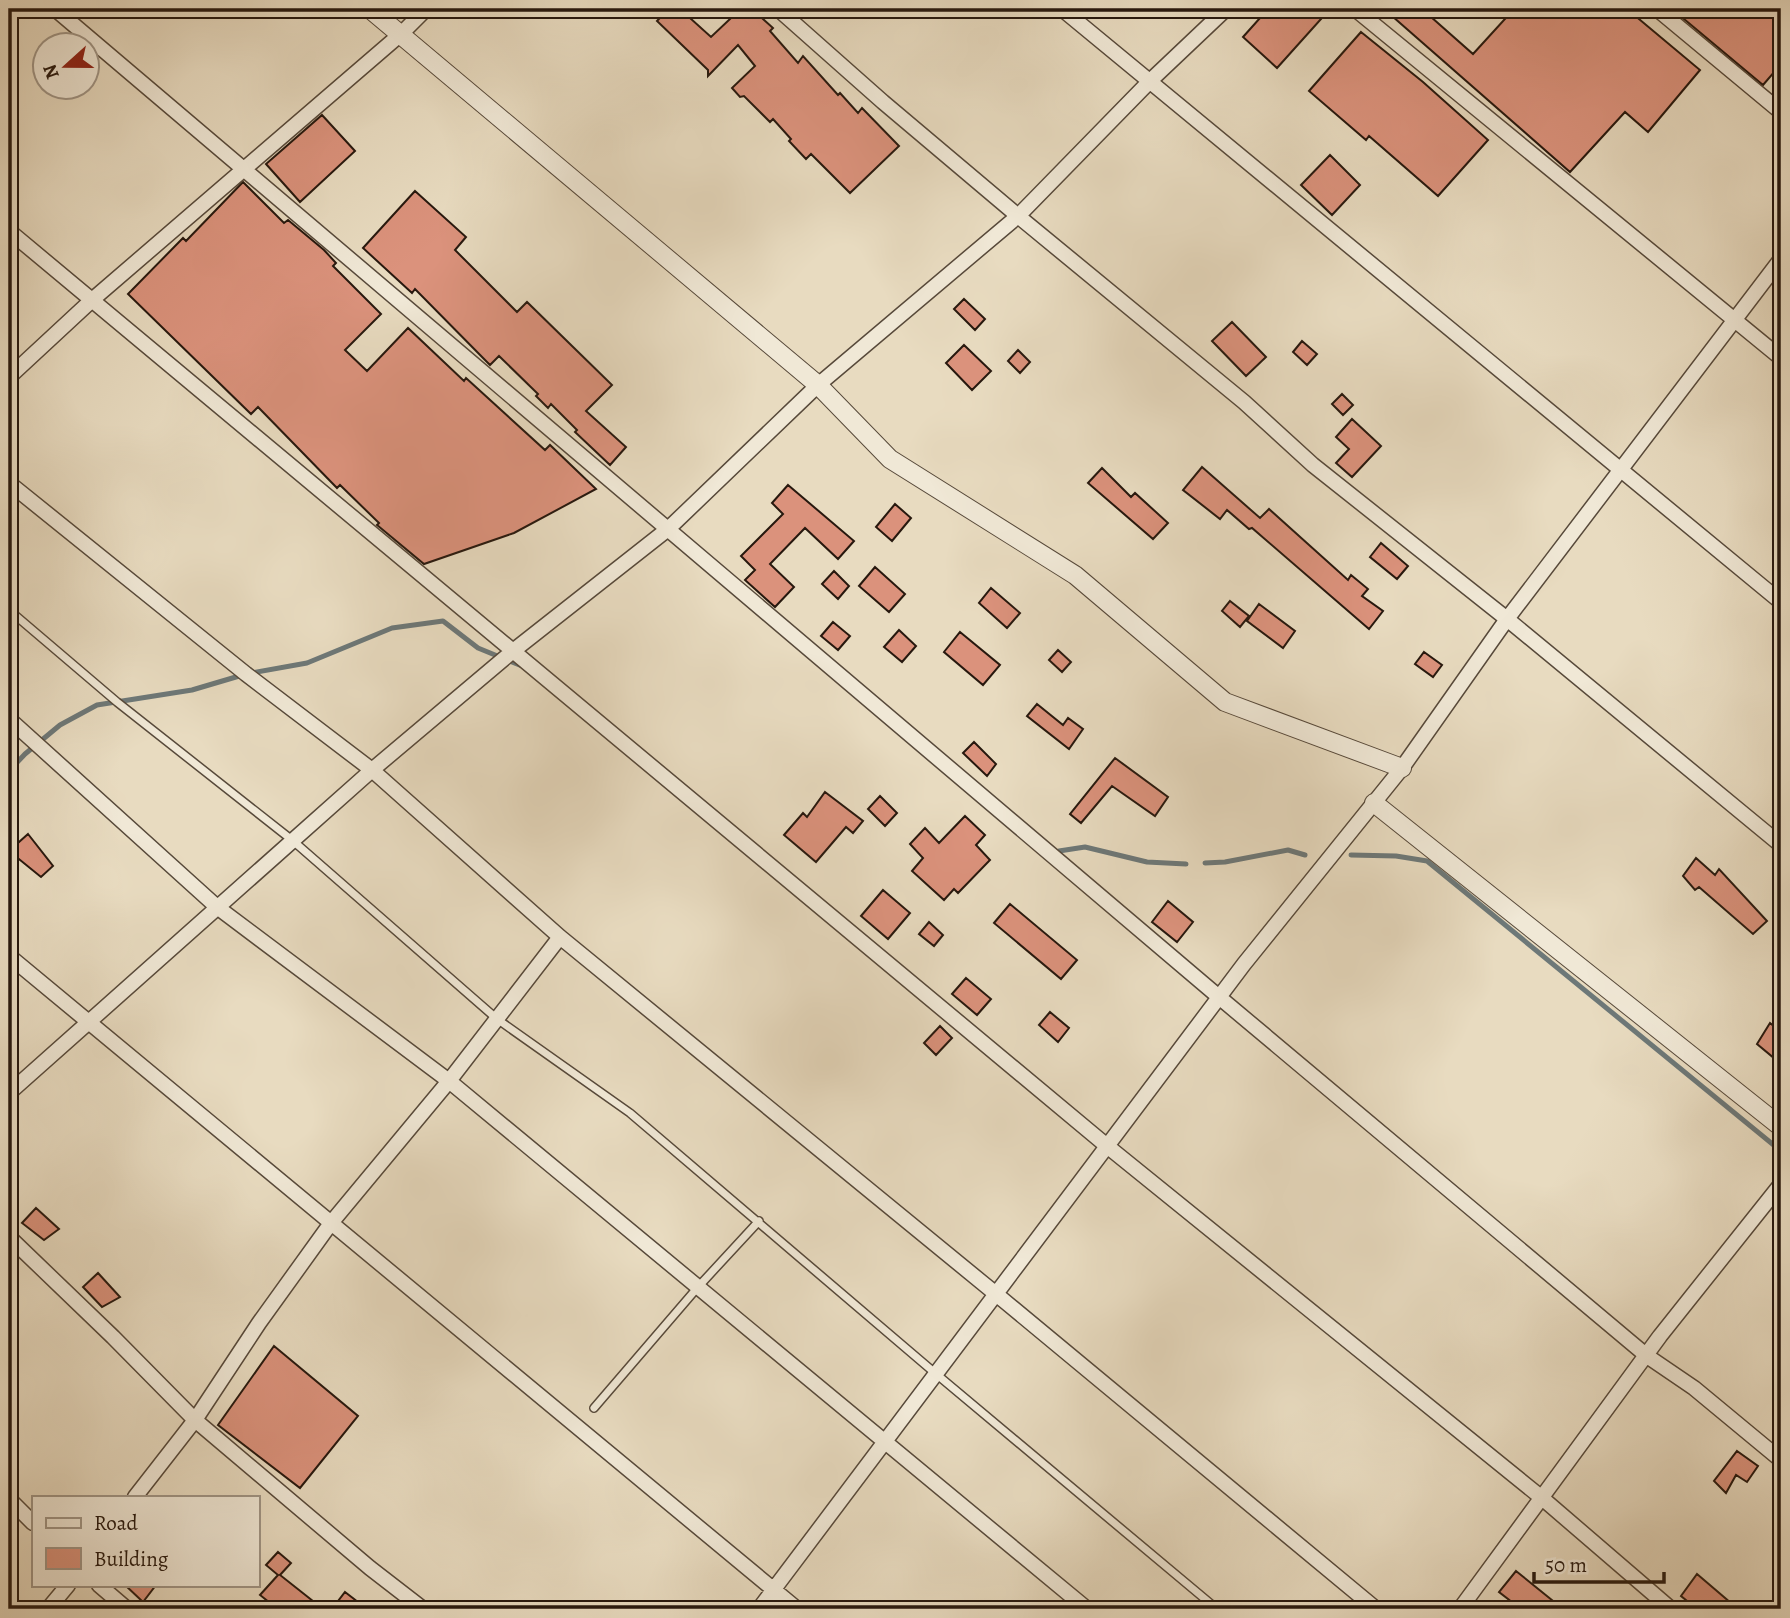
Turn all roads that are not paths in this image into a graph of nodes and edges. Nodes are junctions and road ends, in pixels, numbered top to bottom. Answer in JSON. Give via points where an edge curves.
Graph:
{"nodes":[{"id":1,"x":55,"y":9,"type":"edge"},
{"id":2,"x":370,"y":9,"type":"edge"},
{"id":3,"x":426,"y":9,"type":"edge"},
{"id":4,"x":778,"y":9,"type":"edge"},
{"id":5,"x":1062,"y":9,"type":"edge"},
{"id":6,"x":1226,"y":9,"type":"edge"},
{"id":7,"x":1355,"y":9,"type":"edge"},
{"id":8,"x":1657,"y":9,"type":"edge"},
{"id":9,"x":402,"y":33,"type":"junction"},
{"id":10,"x":1150,"y":81,"type":"junction"},
{"id":11,"x":1781,"y":112,"type":"edge"},
{"id":12,"x":243,"y":169,"type":"junction"},
{"id":13,"x":1018,"y":216,"type":"junction"},
{"id":14,"x":9,"y":230,"type":"edge"},
{"id":15,"x":1781,"y":259,"type":"edge"},
{"id":16,"x":92,"y":300,"type":"junction"},
{"id":17,"x":1734,"y":321,"type":"junction"},
{"id":18,"x":1781,"y":358,"type":"edge"},
{"id":19,"x":9,"y":377,"type":"edge"},
{"id":20,"x":818,"y":385,"type":"junction"},
{"id":21,"x":1621,"y":470,"type":"junction"},
{"id":22,"x":9,"y":483,"type":"edge"},
{"id":23,"x":668,"y":529,"type":"junction"},
{"id":24,"x":1781,"y":602,"type":"edge"},
{"id":25,"x":9,"y":610,"type":"edge"},
{"id":26,"x":1507,"y":619,"type":"junction"},
{"id":27,"x":513,"y":651,"type":"junction"},
{"id":28,"x":9,"y":719,"type":"edge"},
{"id":29,"x":1402,"y":768,"type":"junction"},
{"id":30,"x":372,"y":770,"type":"junction"},
{"id":31,"x":1374,"y":803,"type":"junction"},
{"id":32,"x":292,"y":840,"type":"junction"},
{"id":33,"x":1781,"y":845,"type":"edge"},
{"id":34,"x":217,"y":907,"type":"junction"},
{"id":35,"x":560,"y":937,"type":"junction"},
{"id":36,"x":9,"y":956,"type":"edge"},
{"id":37,"x":1219,"y":997,"type":"junction"},
{"id":38,"x":497,"y":1019,"type":"junction"},
{"id":39,"x":88,"y":1022,"type":"junction"},
{"id":40,"x":449,"y":1082,"type":"junction"},
{"id":41,"x":9,"y":1093,"type":"edge"},
{"id":42,"x":1781,"y":1128,"type":"edge"},
{"id":43,"x":1107,"y":1146,"type":"junction"},
{"id":44,"x":1781,"y":1184,"type":"edge"},
{"id":45,"x":759,"y":1221,"type":"junction"},
{"id":46,"x":331,"y":1223,"type":"junction"},
{"id":47,"x":9,"y":1237,"type":"edge"},
{"id":48,"x":698,"y":1287,"type":"junction"},
{"id":49,"x":996,"y":1294,"type":"junction"},
{"id":50,"x":1647,"y":1356,"type":"junction"},
{"id":51,"x":935,"y":1373,"type":"junction"},
{"id":52,"x":594,"y":1408,"type":"dead end"},
{"id":53,"x":195,"y":1420,"type":"junction"},
{"id":54,"x":886,"y":1441,"type":"junction"},
{"id":55,"x":1781,"y":1460,"type":"edge"},
{"id":56,"x":136,"y":1496,"type":"edge"},
{"id":57,"x":1542,"y":1498,"type":"junction"},
{"id":58,"x":9,"y":1499,"type":"edge"},
{"id":59,"x":32,"y":1521,"type":"edge"},
{"id":60,"x":67,"y":1586,"type":"edge"},
{"id":61,"x":101,"y":1586,"type":"edge"},
{"id":62,"x":774,"y":1589,"type":"junction"},
{"id":63,"x":48,"y":1609,"type":"edge"},
{"id":64,"x":127,"y":1609,"type":"edge"},
{"id":65,"x":424,"y":1609,"type":"edge"},
{"id":66,"x":759,"y":1609,"type":"edge"},
{"id":67,"x":797,"y":1609,"type":"edge"},
{"id":68,"x":1087,"y":1609,"type":"edge"},
{"id":69,"x":1217,"y":1609,"type":"edge"},
{"id":70,"x":1376,"y":1609,"type":"edge"},
{"id":71,"x":1460,"y":1609,"type":"edge"},
{"id":72,"x":1671,"y":1609,"type":"edge"}],
"edges":[{"from":1,"to":12,"type":"street"},
{"from":2,"to":9,"type":"street"},
{"from":3,"to":9,"type":"street"},
{"from":4,"to":13,"type":"street"},
{"from":5,"to":10,"type":"street"},
{"from":6,"to":10,"type":"street"},
{"from":7,"to":17,"type":"street"},
{"from":8,"to":11,"type":"street"},
{"from":9,"to":12,"type":"street"},
{"from":9,"to":20,"type":"street"},
{"from":10,"to":13,"type":"street"},
{"from":10,"to":21,"type":"street"},
{"from":12,"to":16,"type":"street"},
{"from":12,"to":23,"type":"street"},
{"from":13,"to":20,"type":"street"},
{"from":13,"to":26,"type":"street","via":[[1244,402],[1313,465]]},
{"from":14,"to":16,"type":"street"},
{"from":15,"to":17,"type":"street"},
{"from":16,"to":19,"type":"street"},
{"from":16,"to":27,"type":"street"},
{"from":17,"to":18,"type":"street"},
{"from":17,"to":21,"type":"street"},
{"from":20,"to":23,"type":"street"},
{"from":20,"to":29,"type":"street","via":[[890,458],[1075,575],[1225,702]]},
{"from":21,"to":24,"type":"street"},
{"from":21,"to":26,"type":"street"},
{"from":22,"to":30,"type":"street"},
{"from":23,"to":27,"type":"street"},
{"from":23,"to":37,"type":"street"},
{"from":25,"to":32,"type":"lane"},
{"from":26,"to":29,"type":"street"},
{"from":26,"to":33,"type":"street"},
{"from":27,"to":30,"type":"street"},
{"from":27,"to":43,"type":"street"},
{"from":28,"to":34,"type":"street"},
{"from":29,"to":31,"type":"street"},
{"from":30,"to":32,"type":"street"},
{"from":30,"to":35,"type":"street"},
{"from":31,"to":37,"type":"street"},
{"from":31,"to":42,"type":"street"},
{"from":32,"to":34,"type":"street"},
{"from":32,"to":38,"type":"lane"},
{"from":34,"to":39,"type":"street"},
{"from":34,"to":40,"type":"street"},
{"from":35,"to":38,"type":"street"},
{"from":35,"to":49,"type":"street"},
{"from":36,"to":39,"type":"street"},
{"from":37,"to":43,"type":"street"},
{"from":37,"to":50,"type":"street"},
{"from":38,"to":40,"type":"street"},
{"from":38,"to":45,"type":"lane","via":[[630,1113]]},
{"from":39,"to":41,"type":"street"},
{"from":39,"to":46,"type":"street"},
{"from":40,"to":46,"type":"street"},
{"from":40,"to":48,"type":"street"},
{"from":43,"to":49,"type":"street"},
{"from":43,"to":57,"type":"street"},
{"from":44,"to":50,"type":"street"},
{"from":45,"to":48,"type":"lane"},
{"from":45,"to":51,"type":"lane"},
{"from":46,"to":53,"type":"street"},
{"from":46,"to":62,"type":"street"},
{"from":47,"to":53,"type":"street"},
{"from":48,"to":52,"type":"lane"},
{"from":48,"to":54,"type":"street"},
{"from":49,"to":51,"type":"street"},
{"from":49,"to":70,"type":"street"},
{"from":50,"to":55,"type":"street","via":[[1694,1388]]},
{"from":50,"to":57,"type":"street"},
{"from":51,"to":54,"type":"street"},
{"from":51,"to":69,"type":"lane"},
{"from":53,"to":56,"type":"street"},
{"from":53,"to":65,"type":"street"},
{"from":54,"to":62,"type":"street"},
{"from":54,"to":68,"type":"street"},
{"from":57,"to":71,"type":"street"},
{"from":57,"to":72,"type":"street"},
{"from":58,"to":59,"type":"street"},
{"from":60,"to":63,"type":"street"},
{"from":61,"to":64,"type":"street"},
{"from":62,"to":66,"type":"street"},
{"from":62,"to":67,"type":"street"}]}
